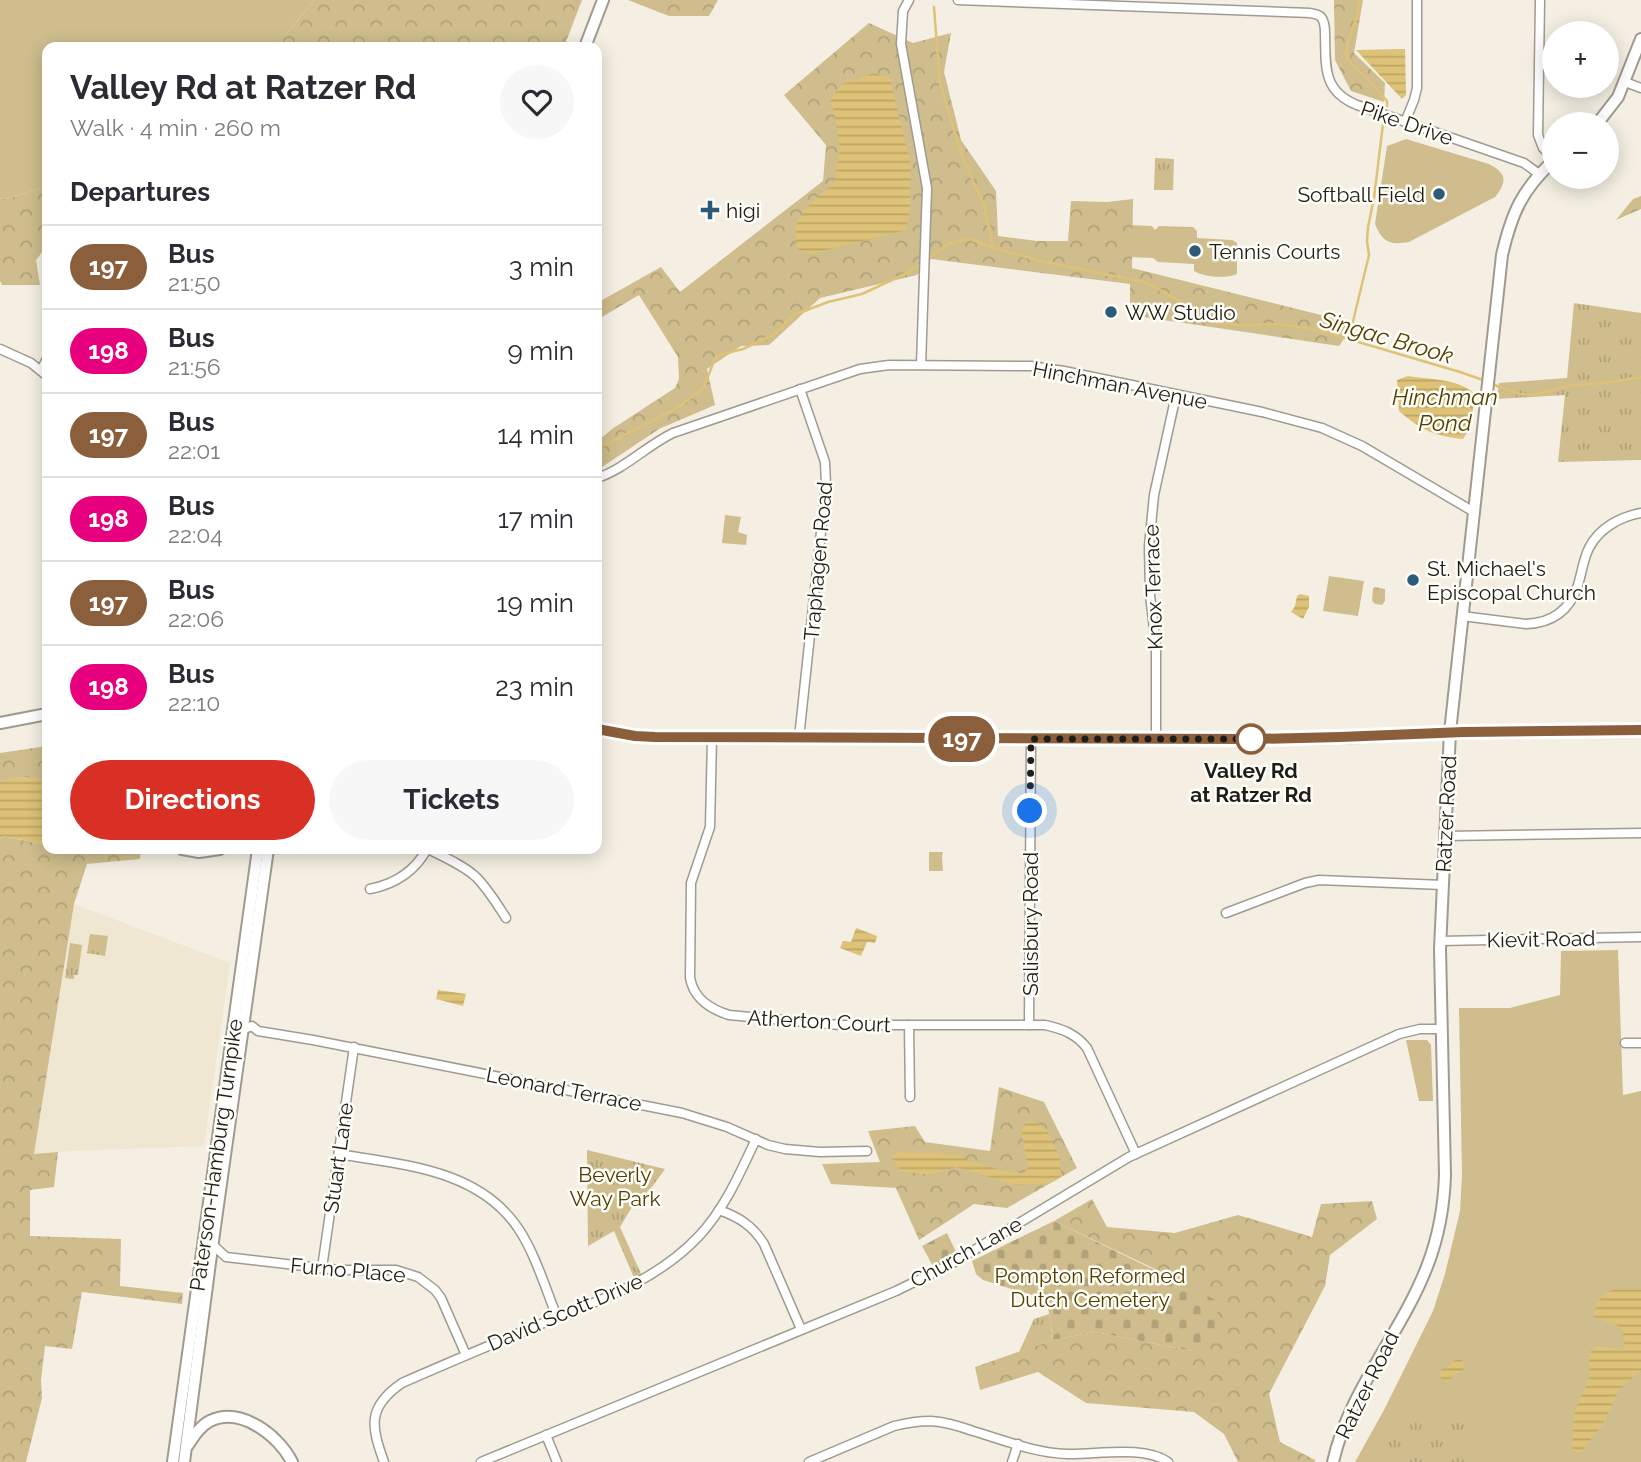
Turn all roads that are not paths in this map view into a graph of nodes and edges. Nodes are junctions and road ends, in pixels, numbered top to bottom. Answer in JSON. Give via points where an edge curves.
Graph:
{"nodes":[{"id":1,"x":603,"y":0,"type":"edge"},
{"id":2,"x":909,"y":0,"type":"edge"},
{"id":3,"x":958,"y":0,"type":"edge"},
{"id":4,"x":1194,"y":0,"type":"edge"},
{"id":5,"x":1417,"y":0,"type":"edge"},
{"id":6,"x":1540,"y":0,"type":"edge"},
{"id":7,"x":1212,"y":5,"type":"edge"},
{"id":8,"x":1189,"y":9,"type":"junction"},
{"id":9,"x":1641,"y":39,"type":"edge"},
{"id":10,"x":587,"y":42,"type":"edge"},
{"id":11,"x":1625,"y":82,"type":"junction"},
{"id":12,"x":1641,"y":88,"type":"edge"},
{"id":13,"x":1606,"y":112,"type":"edge"},
{"id":14,"x":1405,"y":122,"type":"junction"},
{"id":15,"x":1542,"y":145,"type":"edge"},
{"id":16,"x":1542,"y":171,"type":"edge"},
{"id":17,"x":1539,"y":174,"type":"junction"},
{"id":18,"x":0,"y":349,"type":"edge"},
{"id":19,"x":921,"y":365,"type":"junction"},
{"id":20,"x":42,"y":371,"type":"edge"},
{"id":21,"x":800,"y":389,"type":"junction"},
{"id":22,"x":1176,"y":395,"type":"junction"},
{"id":23,"x":602,"y":476,"type":"edge"},
{"id":24,"x":1475,"y":512,"type":"junction"},
{"id":25,"x":1641,"y":513,"type":"edge"},
{"id":26,"x":1462,"y":616,"type":"junction"},
{"id":27,"x":42,"y":715,"type":"edge"},
{"id":28,"x":0,"y":723,"type":"edge"},
{"id":29,"x":602,"y":730,"type":"edge"},
{"id":30,"x":1641,"y":730,"type":"edge"},
{"id":31,"x":1450,"y":732,"type":"junction"},
{"id":32,"x":712,"y":738,"type":"junction"},
{"id":33,"x":799,"y":738,"type":"junction"},
{"id":34,"x":1031,"y":739,"type":"junction"},
{"id":35,"x":1156,"y":739,"type":"junction"},
{"id":36,"x":1641,"y":833,"type":"edge"},
{"id":37,"x":1445,"y":836,"type":"junction"},
{"id":38,"x":257,"y":854,"type":"edge"},
{"id":39,"x":267,"y":854,"type":"edge"},
{"id":40,"x":424,"y":854,"type":"edge"},
{"id":41,"x":438,"y":854,"type":"edge"},
{"id":42,"x":1443,"y":885,"type":"junction"},
{"id":43,"x":370,"y":889,"type":"dead end"},
{"id":44,"x":1226,"y":913,"type":"dead end"},
{"id":45,"x":506,"y":918,"type":"dead end"},
{"id":46,"x":1641,"y":937,"type":"edge"},
{"id":47,"x":1440,"y":941,"type":"junction"},
{"id":48,"x":909,"y":1025,"type":"junction"},
{"id":49,"x":1029,"y":1026,"type":"junction"},
{"id":50,"x":244,"y":1028,"type":"junction"},
{"id":51,"x":1442,"y":1029,"type":"junction"},
{"id":52,"x":1625,"y":1043,"type":"dead end"},
{"id":53,"x":1641,"y":1043,"type":"edge"},
{"id":54,"x":354,"y":1048,"type":"junction"},
{"id":55,"x":910,"y":1097,"type":"dead end"},
{"id":56,"x":756,"y":1139,"type":"junction"},
{"id":57,"x":867,"y":1151,"type":"dead end"},
{"id":58,"x":339,"y":1154,"type":"junction"},
{"id":59,"x":1136,"y":1154,"type":"junction"},
{"id":60,"x":719,"y":1210,"type":"junction"},
{"id":61,"x":213,"y":1245,"type":"junction"},
{"id":62,"x":226,"y":1257,"type":"junction"},
{"id":63,"x":210,"y":1266,"type":"junction"},
{"id":64,"x":322,"y":1268,"type":"junction"},
{"id":65,"x":557,"y":1317,"type":"junction"},
{"id":66,"x":801,"y":1329,"type":"junction"},
{"id":67,"x":466,"y":1355,"type":"junction"},
{"id":68,"x":546,"y":1435,"type":"junction"},
{"id":69,"x":1018,"y":1444,"type":"junction"},
{"id":70,"x":186,"y":1448,"type":"junction"},
{"id":71,"x":173,"y":1462,"type":"edge"},
{"id":72,"x":184,"y":1462,"type":"edge"},
{"id":73,"x":292,"y":1462,"type":"edge"},
{"id":74,"x":384,"y":1462,"type":"edge"},
{"id":75,"x":481,"y":1462,"type":"edge"},
{"id":76,"x":557,"y":1462,"type":"edge"},
{"id":77,"x":809,"y":1462,"type":"edge"},
{"id":78,"x":1012,"y":1462,"type":"edge"},
{"id":79,"x":1168,"y":1462,"type":"edge"},
{"id":80,"x":1333,"y":1462,"type":"edge"}],
"edges":[{"from":1,"to":10,"type":"main road"},
{"from":2,"to":19,"type":"street","via":[[903,11],[901,44],[927,188]]},
{"from":3,"to":8,"type":"street","name":"Pike Drive"},
{"from":4,"to":8,"type":"street"},
{"from":5,"to":14,"type":"street","via":[[1417,88]]},
{"from":6,"to":15,"type":"street","via":[[1538,135]]},
{"from":7,"to":8,"type":"street","name":"Pike Drive"},
{"from":7,"to":14,"type":"street","name":"Pike Drive","via":[[1318,16],[1325,24],[1327,77],[1337,92],[1353,104]]},
{"from":9,"to":11,"type":"main road"},
{"from":11,"to":12,"type":"street"},
{"from":11,"to":13,"type":"main road"},
{"from":14,"to":17,"type":"street","name":"Pike Drive","via":[[1524,163]]},
{"from":16,"to":17,"type":"main road","name":"Ratzer Road"},
{"from":17,"to":24,"type":"main road","name":"Ratzer Road","via":[[1517,205],[1502,254]]},
{"from":18,"to":20,"type":"street"},
{"from":19,"to":21,"type":"street","name":"Hinchman Avenue","via":[[860,369]]},
{"from":19,"to":22,"type":"street","name":"Hinchman Avenue","via":[[1031,366]]},
{"from":21,"to":23,"type":"street","name":"Hinchman Avenue","via":[[673,433]]},
{"from":21,"to":33,"type":"street","name":"Traphagen Road","via":[[821,449],[827,485]]},
{"from":22,"to":24,"type":"street","name":"Hinchman Avenue","via":[[1322,428],[1364,447]]},
{"from":22,"to":35,"type":"street","name":"Knox Terrace","via":[[1149,540]]},
{"from":24,"to":26,"type":"main road","name":"Ratzer Road"},
{"from":25,"to":26,"type":"street","via":[[1615,522],[1598,536],[1588,549],[1571,601],[1553,618],[1526,624]]},
{"from":26,"to":31,"type":"main road","name":"Ratzer Road"},
{"from":27,"to":28,"type":"main road"},
{"from":29,"to":32,"type":"main road","via":[[635,736]]},
{"from":30,"to":31,"type":"main road"},
{"from":31,"to":35,"type":"main road"},
{"from":31,"to":37,"type":"main road","name":"Ratzer Road"},
{"from":32,"to":33,"type":"main road"},
{"from":32,"to":48,"type":"street","name":"Atherton Court","via":[[710,827],[691,895],[690,978],[698,997],[729,1015]]},
{"from":33,"to":34,"type":"main road"},
{"from":34,"to":35,"type":"main road"},
{"from":34,"to":49,"type":"street","name":"Salisbury Road"},
{"from":36,"to":37,"type":"street"},
{"from":37,"to":42,"type":"main road","name":"Ratzer Road"},
{"from":38,"to":71,"type":"main road","name":"Paterson-Hamburg Turnpike"},
{"from":39,"to":50,"type":"main road"},
{"from":40,"to":43,"type":"street","via":[[407,873]]},
{"from":41,"to":45,"type":"street","via":[[483,884]]},
{"from":42,"to":44,"type":"street","via":[[1320,880]]},
{"from":42,"to":47,"type":"main road","name":"Ratzer Road"},
{"from":46,"to":47,"type":"street","name":"Kievit Road"},
{"from":47,"to":51,"type":"main road","name":"Ratzer Road"},
{"from":48,"to":49,"type":"street","name":"Atherton Court"},
{"from":48,"to":55,"type":"street"},
{"from":49,"to":59,"type":"street","name":"Atherton Court","via":[[1056,1027],[1082,1041]]},
{"from":50,"to":54,"type":"street","name":"Leonard Terrace","via":[[250,1035],[258,1031]]},
{"from":50,"to":61,"type":"main road"},
{"from":51,"to":59,"type":"street","name":"Church Lane","via":[[1399,1034]]},
{"from":51,"to":80,"type":"main road","name":"Ratzer Road","via":[[1445,1175],[1437,1233],[1418,1286],[1350,1411]]},
{"from":52,"to":53,"type":"street"},
{"from":54,"to":56,"type":"street","name":"Leonard Terrace","via":[[682,1113]]},
{"from":54,"to":58,"type":"street","name":"Stuart Lane"},
{"from":56,"to":57,"type":"street","name":"Leonard Terrace","via":[[802,1151]]},
{"from":56,"to":60,"type":"street","name":"David Scott Drive"},
{"from":58,"to":64,"type":"street","name":"Stuart Lane"},
{"from":58,"to":65,"type":"street","via":[[443,1174],[490,1198],[523,1236]]},
{"from":59,"to":66,"type":"street","name":"Church Lane","via":[[951,1264]]},
{"from":60,"to":65,"type":"street","name":"David Scott Drive","via":[[686,1249],[653,1274]]},
{"from":60,"to":66,"type":"street","via":[[758,1234]]},
{"from":61,"to":62,"type":"street"},
{"from":61,"to":63,"type":"main road"},
{"from":62,"to":63,"type":"street"},
{"from":62,"to":64,"type":"street","name":"Furno Place"},
{"from":63,"to":70,"type":"main road"},
{"from":64,"to":67,"type":"street","name":"Furno Place","via":[[384,1269],[418,1277],[441,1298]]},
{"from":65,"to":67,"type":"street","name":"David Scott Drive"},
{"from":66,"to":68,"type":"street","name":"Church Lane"},
{"from":67,"to":74,"type":"street","name":"David Scott Drive","via":[[402,1383],[386,1397],[374,1424]]},
{"from":68,"to":75,"type":"street","name":"Church Lane"},
{"from":68,"to":76,"type":"street"},
{"from":69,"to":77,"type":"street","via":[[944,1422],[919,1421],[894,1426]]},
{"from":69,"to":78,"type":"street"},
{"from":69,"to":79,"type":"street","via":[[1055,1454],[1143,1453]]},
{"from":70,"to":72,"type":"main road"},
{"from":70,"to":73,"type":"main road","via":[[207,1423],[237,1419],[273,1437]]}]}
